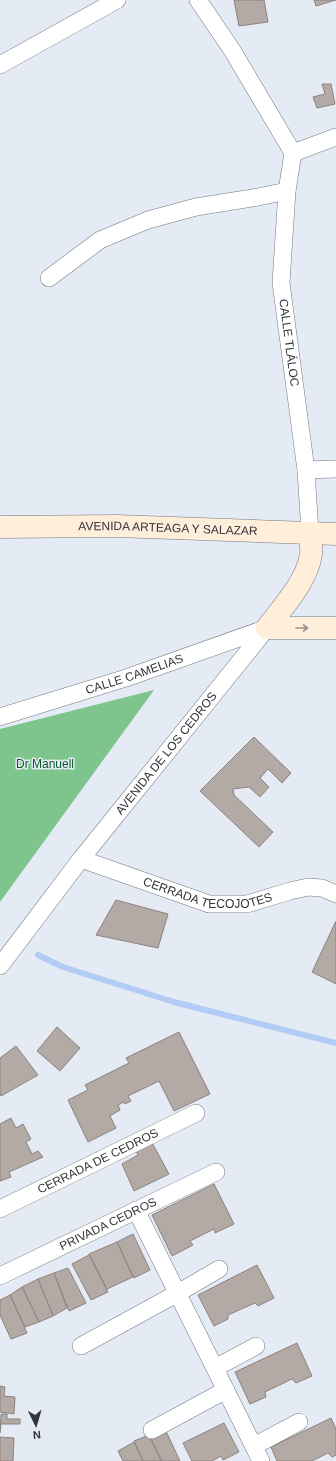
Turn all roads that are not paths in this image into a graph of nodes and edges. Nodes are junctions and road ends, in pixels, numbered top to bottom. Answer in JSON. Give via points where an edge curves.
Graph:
{"nodes":[{"id":1,"x":117,"y":0,"type":"edge"},
{"id":2,"x":198,"y":0,"type":"edge"},
{"id":3,"x":0,"y":65,"type":"edge"},
{"id":4,"x":336,"y":137,"type":"edge"},
{"id":5,"x":293,"y":153,"type":"junction"},
{"id":6,"x":287,"y":191,"type":"junction"},
{"id":7,"x":49,"y":278,"type":"dead end"},
{"id":8,"x":336,"y":469,"type":"edge"},
{"id":9,"x":306,"y":470,"type":"junction"},
{"id":10,"x":0,"y":527,"type":"edge"},
{"id":11,"x":310,"y":533,"type":"junction"},
{"id":12,"x":336,"y":534,"type":"edge"},
{"id":13,"x":267,"y":628,"type":"junction"},
{"id":14,"x":336,"y":628,"type":"edge"},
{"id":15,"x":0,"y":717,"type":"edge"},
{"id":16,"x":81,"y":860,"type":"junction"},
{"id":17,"x":336,"y":894,"type":"edge"},
{"id":18,"x":0,"y":966,"type":"edge"},
{"id":19,"x":196,"y":1113,"type":"dead end"},
{"id":20,"x":216,"y":1172,"type":"dead end"},
{"id":21,"x":0,"y":1209,"type":"edge"},
{"id":22,"x":136,"y":1210,"type":"junction"},
{"id":23,"x":219,"y":1269,"type":"dead end"},
{"id":24,"x":0,"y":1276,"type":"edge"},
{"id":25,"x":178,"y":1293,"type":"junction"},
{"id":26,"x":82,"y":1346,"type":"dead end"},
{"id":27,"x":256,"y":1346,"type":"dead end"},
{"id":28,"x":215,"y":1368,"type":"junction"},
{"id":29,"x":226,"y":1390,"type":"junction"},
{"id":30,"x":299,"y":1422,"type":"dead end"},
{"id":31,"x":152,"y":1430,"type":"dead end"},
{"id":32,"x":258,"y":1454,"type":"edge"}],
"edges":[{"from":1,"to":3,"type":"street"},
{"from":2,"to":5,"type":"street","via":[[232,50]]},
{"from":4,"to":5,"type":"street"},
{"from":5,"to":6,"type":"street","name":"CALLE TLÁLOC"},
{"from":6,"to":7,"type":"street","via":[[196,207],[148,220],[100,240]]},
{"from":6,"to":9,"type":"street","name":"CALLE TLÁLOC","via":[[281,283]]},
{"from":8,"to":9,"type":"street"},
{"from":9,"to":11,"type":"street","name":"CALLE TLÁLOC"},
{"from":10,"to":11,"type":"street","name":"AVENIDA ARTEAGA Y SALAZAR","via":[[117,526]]},
{"from":11,"to":12,"type":"street","name":"AVENIDA ARTEAGA Y SALAZAR"},
{"from":11,"to":13,"type":"street","name":"AVENIDA DE LOS CEDROS","via":[[311,554],[307,571]]},
{"from":13,"to":14,"type":"street","one_way":true},
{"from":13,"to":15,"type":"street","name":"CALLE CAMELIAS","via":[[126,678]]},
{"from":13,"to":16,"type":"street","name":"AVENIDA DE LOS CEDROS"},
{"from":16,"to":17,"type":"street","name":"CERRADA TECOJOTES","via":[[209,904],[247,904],[308,887],[322,888]]},
{"from":16,"to":18,"type":"street","name":"AVENIDA DE LOS CEDROS"},
{"from":19,"to":21,"type":"street","name":"CERRADA DE CEDROS"},
{"from":20,"to":22,"type":"street","name":"PRIVADA CEDROS"},
{"from":22,"to":24,"type":"street","name":"PRIVADA CEDROS"},
{"from":22,"to":25,"type":"street"},
{"from":23,"to":25,"type":"street"},
{"from":25,"to":26,"type":"street"},
{"from":25,"to":28,"type":"street"},
{"from":27,"to":28,"type":"street"},
{"from":28,"to":29,"type":"street"},
{"from":29,"to":31,"type":"street"},
{"from":29,"to":32,"type":"street"},
{"from":30,"to":32,"type":"street"}]}
